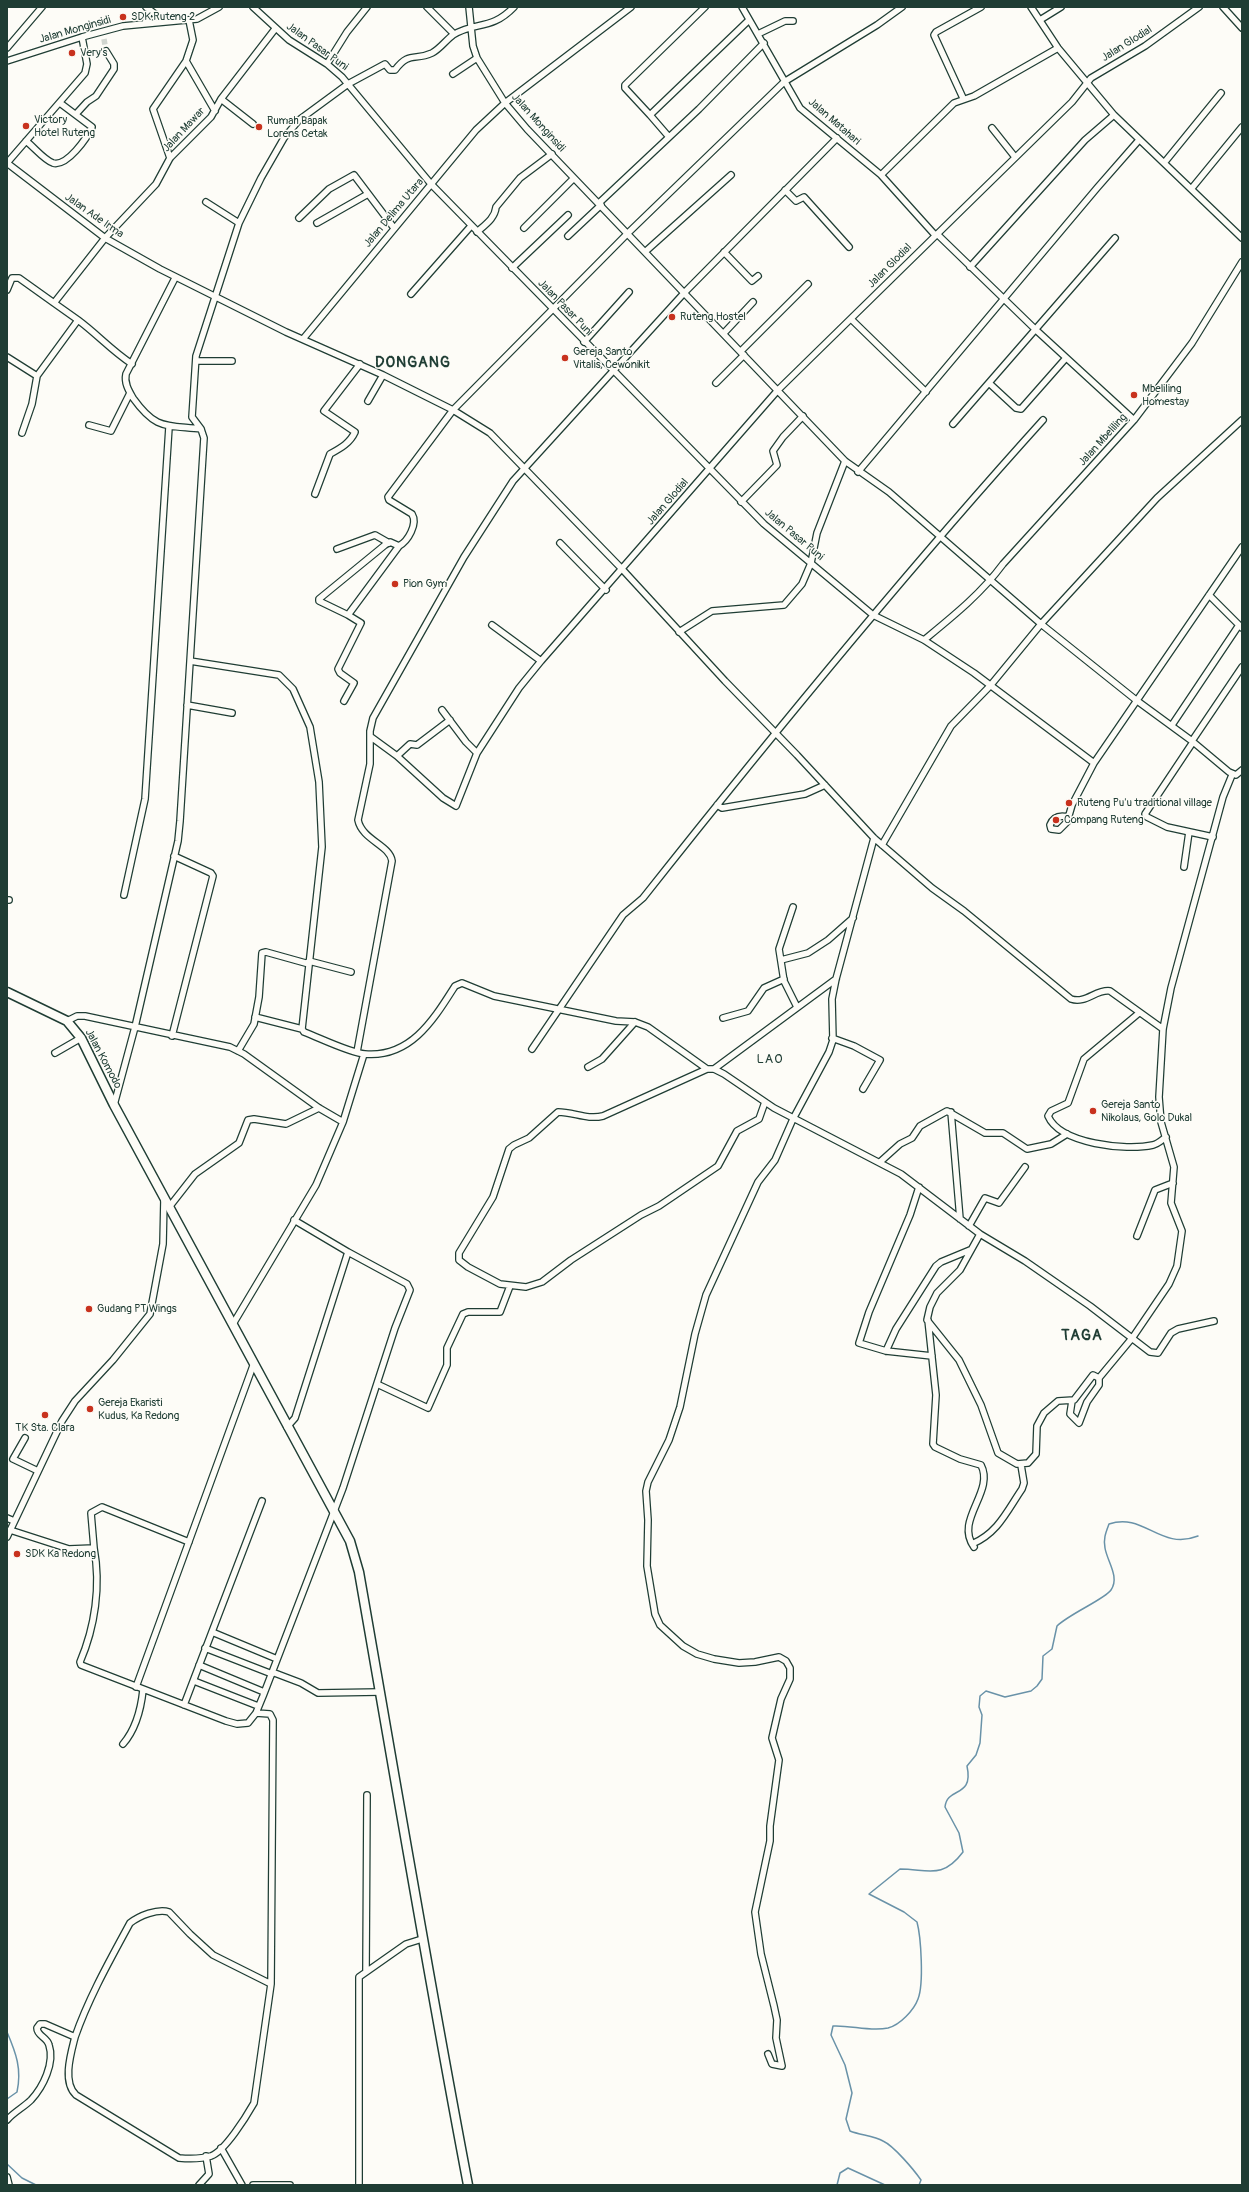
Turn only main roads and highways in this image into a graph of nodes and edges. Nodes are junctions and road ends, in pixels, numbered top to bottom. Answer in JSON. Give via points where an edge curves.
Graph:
{"nodes":[{"id":1,"x":8,"y":993,"type":"edge"},
{"id":2,"x":468,"y":2185,"type":"edge"}],
"edges":[{"from":1,"to":2,"type":"highway","name":"Jalan Komodo","via":[[67,1021],[81,1038],[114,1105],[354,1552]]}]}
